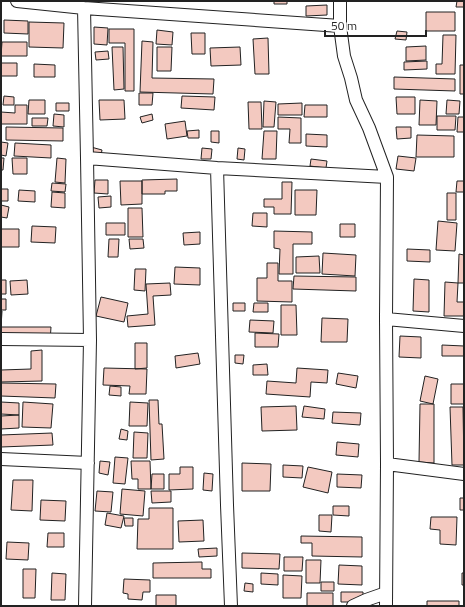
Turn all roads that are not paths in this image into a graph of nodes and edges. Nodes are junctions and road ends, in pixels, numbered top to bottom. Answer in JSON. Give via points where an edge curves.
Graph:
{"nodes":[{"id":1,"x":18,"y":1,"type":"edge"},
{"id":2,"x":340,"y":1,"type":"edge"},
{"id":3,"x":155,"y":7,"type":"edge"},
{"id":4,"x":84,"y":8,"type":"junction"},
{"id":5,"x":340,"y":26,"type":"junction"},
{"id":6,"x":87,"y":158,"type":"junction"},
{"id":7,"x":217,"y":168,"type":"junction"},
{"id":8,"x":387,"y":177,"type":"junction"},
{"id":9,"x":386,"y":318,"type":"junction"},
{"id":10,"x":464,"y":326,"type":"edge"},
{"id":11,"x":1,"y":339,"type":"edge"},
{"id":12,"x":90,"y":340,"type":"junction"},
{"id":13,"x":1,"y":459,"type":"edge"},
{"id":14,"x":88,"y":464,"type":"junction"},
{"id":15,"x":387,"y":464,"type":"junction"},
{"id":16,"x":464,"y":474,"type":"edge"},
{"id":17,"x":386,"y":593,"type":"junction"},
{"id":18,"x":85,"y":606,"type":"edge"},
{"id":19,"x":231,"y":606,"type":"edge"},
{"id":20,"x":353,"y":606,"type":"edge"},
{"id":21,"x":386,"y":606,"type":"edge"}],
"edges":[{"from":1,"to":4,"type":"street"},
{"from":2,"to":5,"type":"street"},
{"from":3,"to":4,"type":"street"},
{"from":3,"to":5,"type":"street"},
{"from":4,"to":6,"type":"street"},
{"from":5,"to":8,"type":"street","via":[[344,56],[356,100]]},
{"from":6,"to":7,"type":"street"},
{"from":6,"to":12,"type":"street"},
{"from":7,"to":8,"type":"street"},
{"from":7,"to":19,"type":"street"},
{"from":8,"to":9,"type":"street"},
{"from":9,"to":10,"type":"street"},
{"from":9,"to":15,"type":"street"},
{"from":11,"to":12,"type":"street"},
{"from":12,"to":14,"type":"street"},
{"from":13,"to":14,"type":"street"},
{"from":14,"to":18,"type":"street"},
{"from":15,"to":16,"type":"street"},
{"from":15,"to":17,"type":"street"},
{"from":17,"to":20,"type":"street"},
{"from":17,"to":21,"type":"street"}]}
